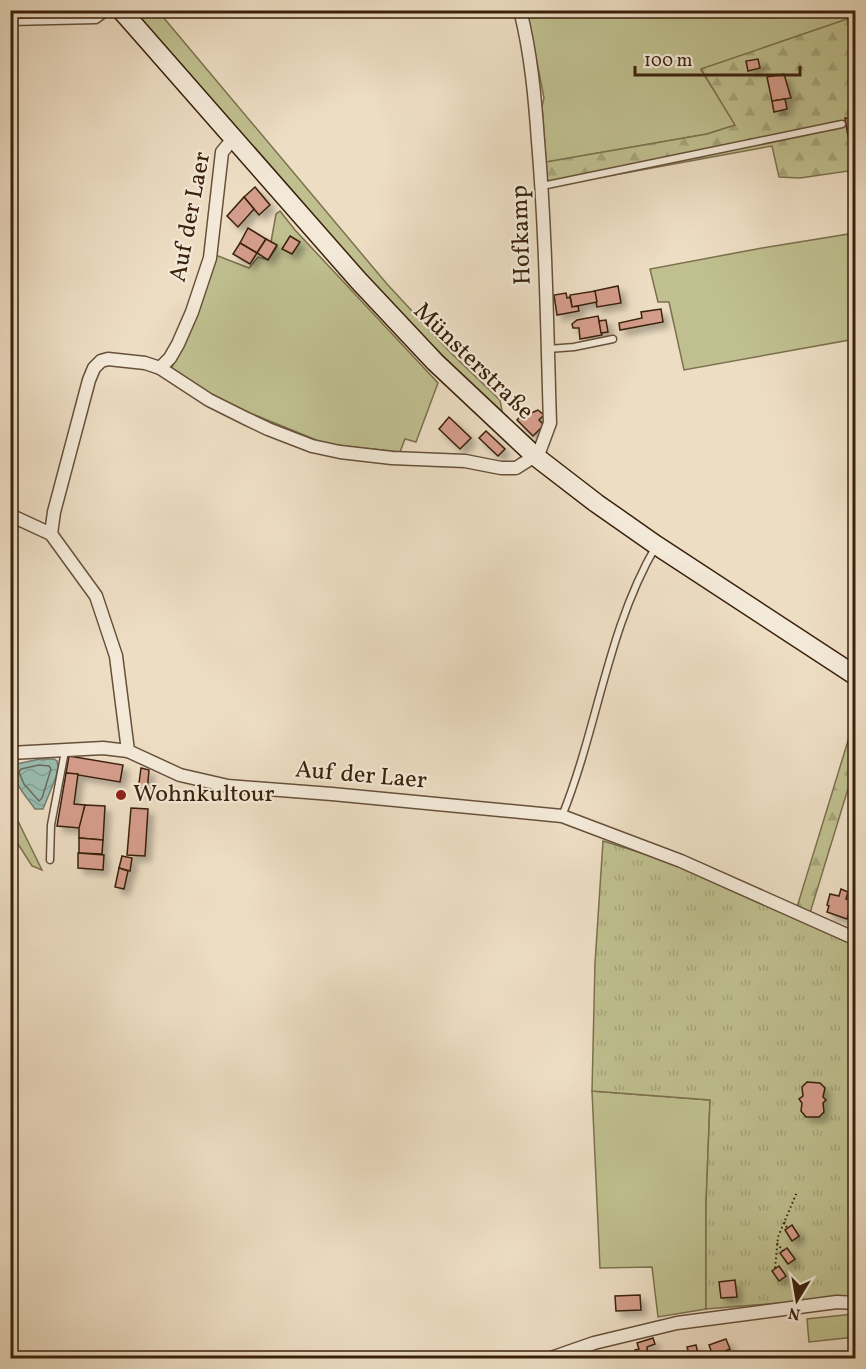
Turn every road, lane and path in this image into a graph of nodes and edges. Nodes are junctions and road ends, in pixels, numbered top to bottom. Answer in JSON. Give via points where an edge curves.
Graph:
{"nodes":[{"id":1,"x":110,"y":10,"type":"edge"},
{"id":2,"x":121,"y":10,"type":"edge"},
{"id":3,"x":520,"y":10,"type":"edge"},
{"id":4,"x":10,"y":22,"type":"edge"},
{"id":5,"x":842,"y":123,"type":"dead end"},
{"id":6,"x":233,"y":139,"type":"junction"},
{"id":7,"x":542,"y":186,"type":"junction"},
{"id":8,"x":613,"y":339,"type":"dead end"},
{"id":9,"x":547,"y":349,"type":"junction"},
{"id":10,"x":160,"y":368,"type":"junction"},
{"id":11,"x":535,"y":456,"type":"junction"},
{"id":12,"x":10,"y":515,"type":"edge"},
{"id":13,"x":51,"y":534,"type":"junction"},
{"id":14,"x":656,"y":545,"type":"junction"},
{"id":15,"x":854,"y":671,"type":"edge"},
{"id":16,"x":65,"y":750,"type":"junction"},
{"id":17,"x":128,"y":751,"type":"junction"},
{"id":18,"x":10,"y":753,"type":"edge"},
{"id":19,"x":562,"y":816,"type":"junction"},
{"id":20,"x":50,"y":860,"type":"dead end"},
{"id":21,"x":855,"y":939,"type":"edge"},
{"id":22,"x":797,"y":1192,"type":"dead end"},
{"id":23,"x":784,"y":1222,"type":"junction"},
{"id":24,"x":787,"y":1228,"type":"dead end"},
{"id":25,"x":777,"y":1243,"type":"junction"},
{"id":26,"x":783,"y":1251,"type":"dead end"},
{"id":27,"x":775,"y":1268,"type":"dead end"},
{"id":28,"x":855,"y":1303,"type":"edge"},
{"id":29,"x":551,"y":1359,"type":"edge"}],
"edges":[{"from":1,"to":4,"type":"lane","via":[[96,20]]},
{"from":2,"to":6,"type":"main road","name":"Münsterstraße"},
{"from":3,"to":7,"type":"street","name":"Hofkamp","via":[[535,103]]},
{"from":5,"to":7,"type":"lane"},
{"from":6,"to":10,"type":"street","name":"Auf der Laer","via":[[222,152],[210,258],[178,344]]},
{"from":6,"to":11,"type":"main road","name":"Münsterstraße","via":[[435,362]]},
{"from":7,"to":9,"type":"street","name":"Hofkamp"},
{"from":8,"to":9,"type":"lane"},
{"from":9,"to":11,"type":"street","name":"Hofkamp","via":[[550,423]]},
{"from":10,"to":11,"type":"street","via":[[209,400],[312,446],[501,468],[516,468]]},
{"from":10,"to":13,"type":"street","via":[[118,358],[101,361],[94,368]]},
{"from":11,"to":14,"type":"main road","name":"Münsterstraße"},
{"from":12,"to":13,"type":"street"},
{"from":13,"to":17,"type":"street","via":[[96,596],[116,656]]},
{"from":14,"to":15,"type":"main road","name":"Münsterstraße"},
{"from":14,"to":19,"type":"lane","via":[[625,607]]},
{"from":16,"to":17,"type":"street","name":"Auf der Laer","via":[[103,747]]},
{"from":16,"to":18,"type":"street","name":"Auf der Laer"},
{"from":16,"to":20,"type":"lane","via":[[53,810]]},
{"from":17,"to":19,"type":"street","name":"Auf der Laer","via":[[180,775],[228,786]]},
{"from":19,"to":21,"type":"street","name":"Auf der Laer","via":[[681,861]]},
{"from":22,"to":23,"type":"path"},
{"from":23,"to":24,"type":"path"},
{"from":23,"to":25,"type":"path"},
{"from":25,"to":26,"type":"path"},
{"from":25,"to":27,"type":"path"},
{"from":28,"to":29,"type":"street","via":[[837,1302],[677,1323]]}]}
